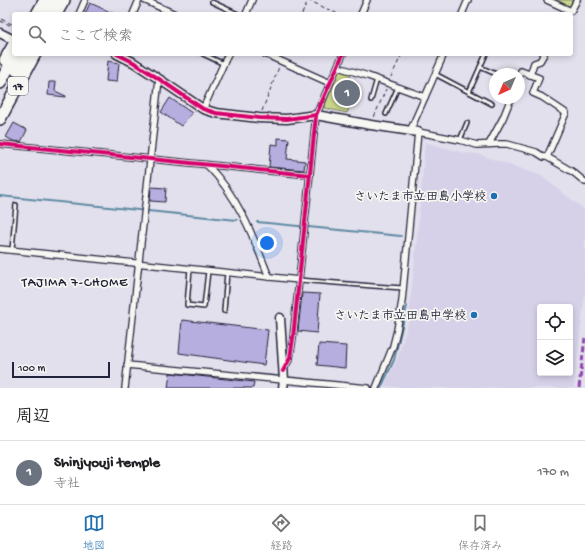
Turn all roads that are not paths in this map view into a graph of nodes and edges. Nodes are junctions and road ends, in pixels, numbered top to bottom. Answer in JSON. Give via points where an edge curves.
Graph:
{"nodes":[{"id":1,"x":37,"y":0,"type":"edge"},
{"id":2,"x":45,"y":0,"type":"edge"},
{"id":3,"x":55,"y":0,"type":"edge"},
{"id":4,"x":64,"y":0,"type":"edge"},
{"id":5,"x":85,"y":0,"type":"edge"},
{"id":6,"x":139,"y":0,"type":"edge"},
{"id":7,"x":144,"y":0,"type":"edge"},
{"id":8,"x":252,"y":0,"type":"edge"},
{"id":9,"x":367,"y":0,"type":"edge"},
{"id":10,"x":468,"y":0,"type":"edge"},
{"id":11,"x":547,"y":0,"type":"edge"},
{"id":12,"x":577,"y":0,"type":"edge"},
{"id":13,"x":212,"y":2,"type":"dead end"},
{"id":14,"x":31,"y":12,"type":"edge"},
{"id":15,"x":38,"y":12,"type":"edge"},
{"id":16,"x":49,"y":12,"type":"edge"},
{"id":17,"x":57,"y":12,"type":"edge"},
{"id":18,"x":79,"y":12,"type":"edge"},
{"id":19,"x":134,"y":12,"type":"edge"},
{"id":20,"x":171,"y":12,"type":"edge"},
{"id":21,"x":234,"y":12,"type":"edge"},
{"id":22,"x":247,"y":12,"type":"edge"},
{"id":23,"x":362,"y":12,"type":"edge"},
{"id":24,"x":463,"y":12,"type":"edge"},
{"id":25,"x":566,"y":12,"type":"edge"},
{"id":26,"x":0,"y":33,"type":"edge"},
{"id":27,"x":12,"y":39,"type":"edge"},
{"id":28,"x":12,"y":48,"type":"edge"},
{"id":29,"x":15,"y":56,"type":"edge"},
{"id":30,"x":25,"y":56,"type":"edge"},
{"id":31,"x":34,"y":56,"type":"edge"},
{"id":32,"x":122,"y":56,"type":"edge"},
{"id":33,"x":207,"y":56,"type":"edge"},
{"id":34,"x":227,"y":56,"type":"edge"},
{"id":35,"x":270,"y":56,"type":"edge"},
{"id":36,"x":342,"y":56,"type":"edge"},
{"id":37,"x":443,"y":56,"type":"edge"},
{"id":38,"x":485,"y":56,"type":"edge"},
{"id":39,"x":543,"y":56,"type":"edge"},
{"id":40,"x":224,"y":64,"type":"junction"},
{"id":41,"x":338,"y":67,"type":"junction"},
{"id":42,"x":480,"y":67,"type":"junction"},
{"id":43,"x":0,"y":70,"type":"edge"},
{"id":44,"x":489,"y":71,"type":"edge"},
{"id":45,"x":525,"y":73,"type":"edge"},
{"id":46,"x":435,"y":74,"type":"junction"},
{"id":47,"x":530,"y":75,"type":"junction"},
{"id":48,"x":159,"y":79,"type":"junction"},
{"id":49,"x":377,"y":79,"type":"junction"},
{"id":50,"x":0,"y":83,"type":"edge"},
{"id":51,"x":330,"y":84,"type":"junction"},
{"id":52,"x":398,"y":87,"type":"junction"},
{"id":53,"x":469,"y":92,"type":"junction"},
{"id":54,"x":425,"y":97,"type":"junction"},
{"id":55,"x":371,"y":100,"type":"dead end"},
{"id":56,"x":489,"y":102,"type":"edge"},
{"id":57,"x":0,"y":103,"type":"edge"},
{"id":58,"x":509,"y":104,"type":"edge"},
{"id":59,"x":203,"y":110,"type":"junction"},
{"id":60,"x":386,"y":114,"type":"dead end"},
{"id":61,"x":316,"y":115,"type":"junction"},
{"id":62,"x":0,"y":119,"type":"edge"},
{"id":63,"x":467,"y":123,"type":"dead end"},
{"id":64,"x":414,"y":132,"type":"junction"},
{"id":65,"x":460,"y":140,"type":"junction"},
{"id":66,"x":0,"y":144,"type":"edge"},
{"id":67,"x":489,"y":144,"type":"junction"},
{"id":68,"x":546,"y":157,"type":"junction"},
{"id":69,"x":150,"y":160,"type":"junction"},
{"id":70,"x":207,"y":165,"type":"junction"},
{"id":71,"x":310,"y":175,"type":"junction"},
{"id":72,"x":585,"y":182,"type":"edge"},
{"id":73,"x":16,"y":205,"type":"dead end"},
{"id":74,"x":0,"y":249,"type":"edge"},
{"id":75,"x":12,"y":250,"type":"junction"},
{"id":76,"x":139,"y":263,"type":"junction"},
{"id":77,"x":190,"y":268,"type":"junction"},
{"id":78,"x":208,"y":270,"type":"junction"},
{"id":79,"x":227,"y":272,"type":"junction"},
{"id":80,"x":270,"y":277,"type":"junction"},
{"id":81,"x":300,"y":280,"type":"junction"},
{"id":82,"x":403,"y":288,"type":"junction"},
{"id":83,"x":224,"y":311,"type":"dead end"},
{"id":84,"x":280,"y":318,"type":"dead end"},
{"id":85,"x":127,"y":365,"type":"junction"},
{"id":86,"x":283,"y":371,"type":"junction"},
{"id":87,"x":283,"y":384,"type":"edge"},
{"id":88,"x":125,"y":388,"type":"edge"},
{"id":89,"x":368,"y":388,"type":"edge"},
{"id":90,"x":376,"y":388,"type":"edge"}],
"edges":[{"from":1,"to":14,"type":"highway"},
{"from":2,"to":15,"type":"highway"},
{"from":3,"to":16,"type":"highway"},
{"from":4,"to":17,"type":"highway"},
{"from":5,"to":18,"type":"street"},
{"from":6,"to":19,"type":"street"},
{"from":7,"to":20,"type":"street"},
{"from":8,"to":22,"type":"street"},
{"from":9,"to":23,"type":"street"},
{"from":10,"to":24,"type":"street"},
{"from":11,"to":25,"type":"street"},
{"from":12,"to":25,"type":"street","via":[[571,11]]},
{"from":13,"to":21,"type":"lane"},
{"from":26,"to":27,"type":"street"},
{"from":28,"to":43,"type":"highway","number":"17"},
{"from":29,"to":50,"type":"highway"},
{"from":30,"to":57,"type":"highway"},
{"from":31,"to":62,"type":"highway","number":"17"},
{"from":32,"to":48,"type":"street"},
{"from":33,"to":40,"type":"lane"},
{"from":34,"to":40,"type":"street"},
{"from":35,"to":51,"type":"street"},
{"from":36,"to":41,"type":"street"},
{"from":37,"to":46,"type":"street"},
{"from":38,"to":42,"type":"lane"},
{"from":39,"to":47,"type":"street","via":[[534,64]]},
{"from":40,"to":59,"type":"street"},
{"from":41,"to":49,"type":"street"},
{"from":41,"to":51,"type":"street"},
{"from":42,"to":44,"type":"lane"},
{"from":42,"to":53,"type":"lane"},
{"from":45,"to":47,"type":"street"},
{"from":46,"to":53,"type":"lane"},
{"from":46,"to":54,"type":"street"},
{"from":47,"to":68,"type":"street","via":[[539,78],[533,93],[566,113]]},
{"from":48,"to":59,"type":"street"},
{"from":48,"to":69,"type":"street"},
{"from":49,"to":52,"type":"street"},
{"from":49,"to":55,"type":"lane"},
{"from":51,"to":61,"type":"street"},
{"from":52,"to":54,"type":"street"},
{"from":52,"to":60,"type":"lane"},
{"from":53,"to":56,"type":"lane"},
{"from":54,"to":64,"type":"street"},
{"from":58,"to":67,"type":"street"},
{"from":59,"to":61,"type":"street","via":[[259,118],[287,119]]},
{"from":61,"to":64,"type":"street"},
{"from":61,"to":71,"type":"street"},
{"from":63,"to":65,"type":"lane"},
{"from":64,"to":65,"type":"street"},
{"from":64,"to":82,"type":"street"},
{"from":65,"to":67,"type":"street","via":[[477,145]]},
{"from":66,"to":69,"type":"street"},
{"from":67,"to":68,"type":"street","via":[[507,144]]},
{"from":68,"to":72,"type":"street"},
{"from":69,"to":70,"type":"street"},
{"from":69,"to":76,"type":"street"},
{"from":70,"to":71,"type":"street"},
{"from":70,"to":80,"type":"street","via":[[225,186],[244,218]]},
{"from":71,"to":81,"type":"street"},
{"from":73,"to":75,"type":"lane"},
{"from":74,"to":75,"type":"street"},
{"from":75,"to":76,"type":"street"},
{"from":76,"to":77,"type":"street"},
{"from":76,"to":85,"type":"street"},
{"from":77,"to":78,"type":"street"},
{"from":77,"to":78,"type":"lane","via":[[187,305],[204,307]]},
{"from":78,"to":79,"type":"street"},
{"from":79,"to":80,"type":"street"},
{"from":79,"to":83,"type":"lane"},
{"from":80,"to":81,"type":"street"},
{"from":81,"to":82,"type":"lane"},
{"from":81,"to":86,"type":"street","via":[[290,358]]},
{"from":82,"to":90,"type":"street","via":[[397,330]]},
{"from":84,"to":86,"type":"street"},
{"from":85,"to":87,"type":"street"},
{"from":85,"to":88,"type":"street"},
{"from":86,"to":87,"type":"street"},
{"from":87,"to":89,"type":"street"}]}
